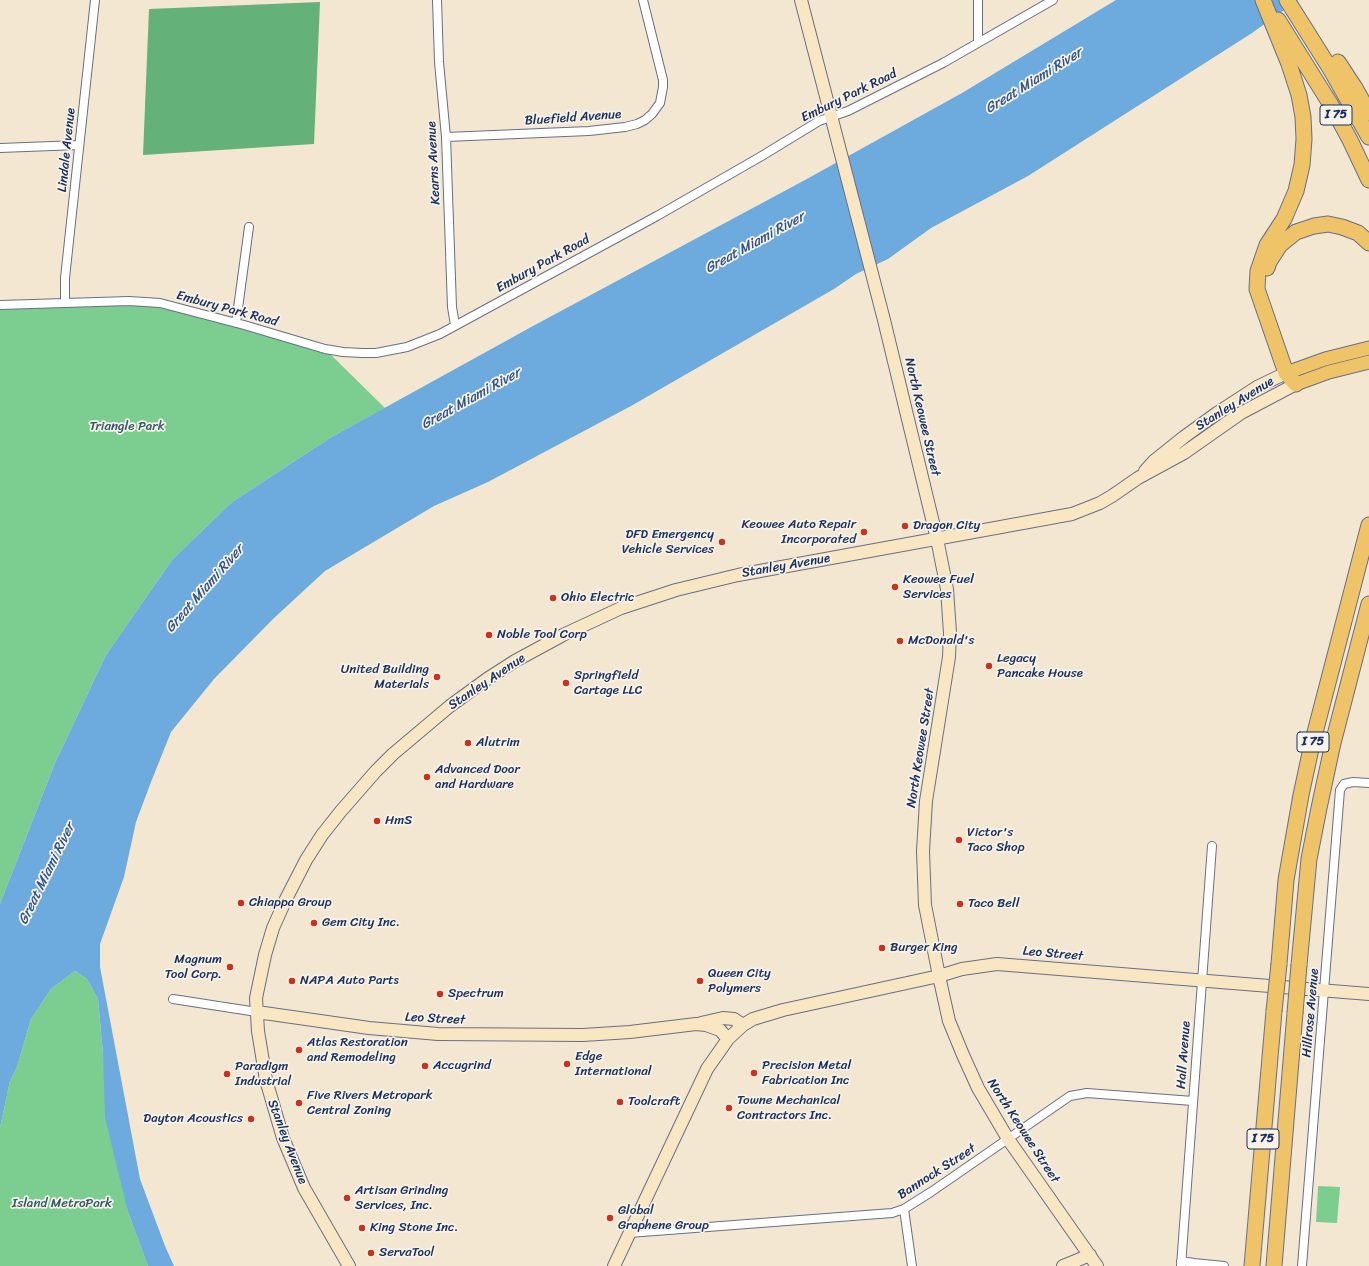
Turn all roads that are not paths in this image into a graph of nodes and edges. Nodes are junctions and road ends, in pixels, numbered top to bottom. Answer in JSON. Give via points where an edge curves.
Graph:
{"nodes":[{"id":1,"x":95,"y":0,"type":"edge"},
{"id":2,"x":436,"y":0,"type":"edge"},
{"id":3,"x":643,"y":0,"type":"edge"},
{"id":4,"x":801,"y":0,"type":"edge"},
{"id":5,"x":978,"y":0,"type":"edge"},
{"id":6,"x":1053,"y":0,"type":"edge"},
{"id":7,"x":1264,"y":0,"type":"edge"},
{"id":8,"x":1287,"y":0,"type":"edge"},
{"id":9,"x":1317,"y":40,"type":"junction"},
{"id":10,"x":978,"y":42,"type":"junction"},
{"id":11,"x":1369,"y":113,"type":"edge"},
{"id":12,"x":832,"y":116,"type":"junction"},
{"id":13,"x":446,"y":137,"type":"junction"},
{"id":14,"x":1369,"y":137,"type":"edge"},
{"id":15,"x":79,"y":145,"type":"junction"},
{"id":16,"x":0,"y":148,"type":"edge"},
{"id":17,"x":1369,"y":180,"type":"edge"},
{"id":18,"x":249,"y":227,"type":"dead end"},
{"id":19,"x":1369,"y":243,"type":"edge"},
{"id":20,"x":65,"y":302,"type":"junction"},
{"id":21,"x":0,"y":305,"type":"edge"},
{"id":22,"x":236,"y":323,"type":"junction"},
{"id":23,"x":455,"y":325,"type":"junction"},
{"id":24,"x":1369,"y":348,"type":"edge"},
{"id":25,"x":1369,"y":362,"type":"edge"},
{"id":26,"x":1292,"y":375,"type":"junction"},
{"id":27,"x":1369,"y":525,"type":"edge"},
{"id":28,"x":937,"y":538,"type":"junction"},
{"id":29,"x":1368,"y":611,"type":"edge"},
{"id":30,"x":1367,"y":783,"type":"edge"},
{"id":31,"x":1212,"y":846,"type":"dead end"},
{"id":32,"x":939,"y":976,"type":"junction"},
{"id":33,"x":1202,"y":981,"type":"junction"},
{"id":34,"x":1324,"y":990,"type":"junction"},
{"id":35,"x":1369,"y":994,"type":"edge"},
{"id":36,"x":173,"y":999,"type":"dead end"},
{"id":37,"x":257,"y":1012,"type":"junction"},
{"id":38,"x":696,"y":1024,"type":"junction"},
{"id":39,"x":743,"y":1025,"type":"junction"},
{"id":40,"x":728,"y":1039,"type":"junction"},
{"id":41,"x":1193,"y":1101,"type":"junction"},
{"id":42,"x":1008,"y":1138,"type":"junction"},
{"id":43,"x":904,"y":1210,"type":"junction"},
{"id":44,"x":629,"y":1233,"type":"junction"},
{"id":45,"x":1090,"y":1255,"type":"junction"},
{"id":46,"x":1181,"y":1263,"type":"edge"},
{"id":47,"x":349,"y":1266,"type":"edge"},
{"id":48,"x":614,"y":1266,"type":"edge"},
{"id":49,"x":912,"y":1266,"type":"edge"},
{"id":50,"x":1063,"y":1266,"type":"edge"},
{"id":51,"x":1097,"y":1266,"type":"edge"},
{"id":52,"x":1224,"y":1266,"type":"edge"},
{"id":53,"x":1252,"y":1266,"type":"edge"},
{"id":54,"x":1274,"y":1266,"type":"edge"},
{"id":55,"x":1302,"y":1266,"type":"edge"}],
"edges":[{"from":1,"to":15,"type":"street","name":"Lindale Avenue"},
{"from":2,"to":13,"type":"street","name":"Kearns Avenue"},
{"from":3,"to":13,"type":"street","name":"Bluefield Avenue","via":[[663,80],[660,102],[645,120],[625,127],[589,131]]},
{"from":4,"to":12,"type":"street","name":"North Keowee Street"},
{"from":5,"to":10,"type":"street"},
{"from":6,"to":10,"type":"street","name":"Embury Park Road"},
{"from":7,"to":17,"type":"highway","number":"I 75","via":[[1339,119]]},
{"from":7,"to":26,"type":"highway","via":[[1289,64],[1303,117],[1302,165],[1296,191],[1284,219],[1267,245],[1258,271],[1257,289]]},
{"from":8,"to":9,"type":"highway"},
{"from":9,"to":11,"type":"highway","via":[[1355,88]]},
{"from":9,"to":14,"type":"highway","number":"I 75"},
{"from":10,"to":12,"type":"street","name":"Embury Park Road","via":[[848,111]]},
{"from":12,"to":23,"type":"street","name":"Embury Park Road","via":[[664,212]]},
{"from":12,"to":28,"type":"street","name":"North Keowee Street"},
{"from":13,"to":23,"type":"street","name":"Kearns Avenue","via":[[452,307]]},
{"from":15,"to":16,"type":"street"},
{"from":15,"to":20,"type":"street","name":"Lindale Avenue","via":[[65,278]]},
{"from":18,"to":22,"type":"street"},
{"from":19,"to":26,"type":"highway","via":[[1358,233],[1342,227],[1328,224],[1314,226],[1291,236],[1280,245],[1269,262],[1265,279],[1267,301]]},
{"from":20,"to":21,"type":"street","name":"Embury Park Road"},
{"from":20,"to":22,"type":"street","name":"Embury Park Road","via":[[160,303]]},
{"from":22,"to":23,"type":"street","name":"Embury Park Road","via":[[325,349],[362,353],[408,347]]},
{"from":24,"to":26,"type":"main road","name":"Stanley Avenue","via":[[1325,359]]},
{"from":25,"to":26,"type":"main road","name":"Stanley Avenue","via":[[1329,372]]},
{"from":26,"to":28,"type":"street","name":"Stanley Avenue","via":[[1184,453],[1138,478],[1100,503],[1072,514]]},
{"from":27,"to":53,"type":"highway","number":"I 75","bridge":true,"via":[[1300,795],[1286,880]]},
{"from":28,"to":32,"type":"street","name":"North Keowee Street","via":[[947,589],[950,633],[946,676],[926,801],[923,851],[925,905]]},
{"from":28,"to":37,"type":"street","name":"Stanley Avenue","via":[[738,575],[668,592],[590,622],[535,649],[487,679],[393,754],[353,796],[322,835],[292,886],[274,928],[256,998]]},
{"from":29,"to":54,"type":"highway","number":"I 75","bridge":true,"via":[[1333,743],[1310,858],[1298,965]]},
{"from":30,"to":34,"type":"street","name":"Hillrose Avenue","via":[[1344,784],[1340,790]]},
{"from":31,"to":33,"type":"street","name":"Hall Avenue"},
{"from":32,"to":33,"type":"street","name":"Leo Street","via":[[962,969],[997,964]]},
{"from":32,"to":39,"type":"street","name":"Leo Street","via":[[783,1010],[753,1019]]},
{"from":32,"to":42,"type":"street","name":"North Keowee Street","via":[[949,1021],[967,1066]]},
{"from":33,"to":34,"type":"street","name":"Leo Street"},
{"from":33,"to":41,"type":"street","name":"Hall Avenue"},
{"from":34,"to":35,"type":"street","name":"Leo Street"},
{"from":34,"to":55,"type":"street","name":"Hillrose Avenue"},
{"from":36,"to":37,"type":"street","name":"Leo Street"},
{"from":37,"to":38,"type":"street","name":"Leo Street","via":[[369,1028],[438,1034],[583,1035]]},
{"from":37,"to":47,"type":"street","name":"Stanley Avenue","via":[[266,1080],[283,1138],[304,1188]]},
{"from":38,"to":39,"type":"street","name":"Leo Street","via":[[724,1018],[734,1019]]},
{"from":38,"to":40,"type":"street","name":"Leo Street","via":[[720,1030]]},
{"from":39,"to":40,"type":"street","name":"Leo Street"},
{"from":40,"to":44,"type":"street","via":[[708,1069]]},
{"from":41,"to":42,"type":"street","name":"Bannock Street","via":[[1080,1093],[1060,1102]]},
{"from":41,"to":46,"type":"street","name":"Hall Avenue"},
{"from":42,"to":43,"type":"street","name":"Bannock Street"},
{"from":42,"to":45,"type":"street","name":"North Keowee Street"},
{"from":43,"to":44,"type":"street","name":"Bannock Street","via":[[883,1214]]},
{"from":43,"to":49,"type":"street"},
{"from":44,"to":48,"type":"street"},
{"from":45,"to":50,"type":"street"},
{"from":45,"to":51,"type":"street","name":"North Keowee Street"},
{"from":46,"to":52,"type":"street"}]}
